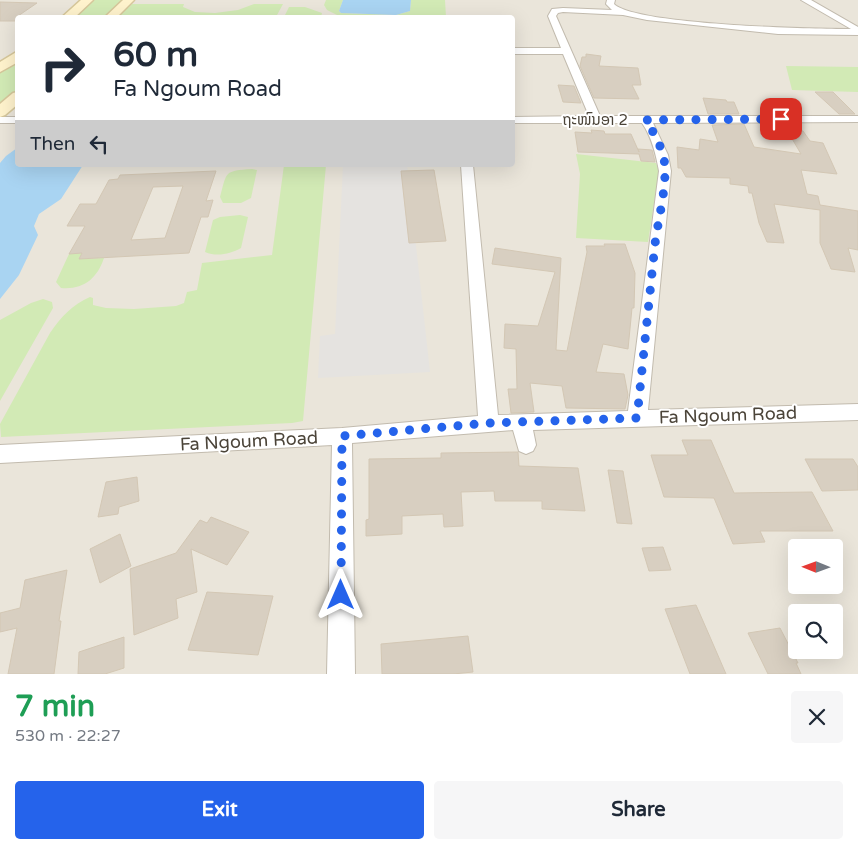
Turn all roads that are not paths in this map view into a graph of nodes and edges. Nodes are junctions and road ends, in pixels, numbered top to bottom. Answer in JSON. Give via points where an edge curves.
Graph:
{"nodes":[{"id":1,"x":88,"y":0,"type":"edge"},
{"id":2,"x":129,"y":0,"type":"edge"},
{"id":3,"x":610,"y":0,"type":"edge"},
{"id":4,"x":805,"y":0,"type":"edge"},
{"id":5,"x":626,"y":14,"type":"junction"},
{"id":6,"x":70,"y":15,"type":"edge"},
{"id":7,"x":112,"y":15,"type":"edge"},
{"id":8,"x":858,"y":31,"type":"edge"},
{"id":9,"x":515,"y":51,"type":"edge"},
{"id":10,"x":567,"y":51,"type":"junction"},
{"id":11,"x":15,"y":56,"type":"edge"},
{"id":12,"x":0,"y":68,"type":"edge"},
{"id":13,"x":15,"y":99,"type":"edge"},
{"id":14,"x":0,"y":112,"type":"edge"},
{"id":15,"x":858,"y":119,"type":"edge"},
{"id":16,"x":0,"y":120,"type":"edge"},
{"id":17,"x":15,"y":120,"type":"edge"},
{"id":18,"x":515,"y":120,"type":"edge"},
{"id":19,"x":596,"y":120,"type":"junction"},
{"id":20,"x":645,"y":120,"type":"junction"},
{"id":21,"x":467,"y":167,"type":"edge"},
{"id":22,"x":858,"y":412,"type":"edge"},
{"id":23,"x":637,"y":418,"type":"junction"},
{"id":24,"x":522,"y":422,"type":"junction"},
{"id":25,"x":489,"y":423,"type":"junction"},
{"id":26,"x":342,"y":436,"type":"junction"},
{"id":27,"x":526,"y":446,"type":"dead end"},
{"id":28,"x":0,"y":454,"type":"edge"},
{"id":29,"x":341,"y":674,"type":"edge"}],
"edges":[{"from":1,"to":6,"type":"street"},
{"from":2,"to":7,"type":"street"},
{"from":3,"to":5,"type":"street","via":[[611,6]]},
{"from":4,"to":8,"type":"street"},
{"from":5,"to":8,"type":"street","via":[[778,31]]},
{"from":5,"to":10,"type":"street","via":[[572,10],[552,13]]},
{"from":9,"to":10,"type":"street"},
{"from":10,"to":19,"type":"street"},
{"from":11,"to":12,"type":"street"},
{"from":13,"to":14,"type":"street"},
{"from":15,"to":20,"type":"street","name":"ຖະໜົນອາ 2"},
{"from":16,"to":17,"type":"street"},
{"from":18,"to":19,"type":"street","name":"ຖະໜົນອາ 2"},
{"from":19,"to":20,"type":"street","name":"ຖະໜົນອາ 2"},
{"from":20,"to":23,"type":"street","via":[[652,129],[665,171]]},
{"from":21,"to":25,"type":"street"},
{"from":22,"to":23,"type":"street","name":"Fa Ngoum Road"},
{"from":23,"to":24,"type":"street","name":"Fa Ngoum Road"},
{"from":24,"to":25,"type":"street","name":"Fa Ngoum Road"},
{"from":24,"to":27,"type":"street"},
{"from":25,"to":26,"type":"street","name":"Fa Ngoum Road"},
{"from":26,"to":28,"type":"street","name":"Fa Ngoum Road"},
{"from":26,"to":29,"type":"street"}]}
